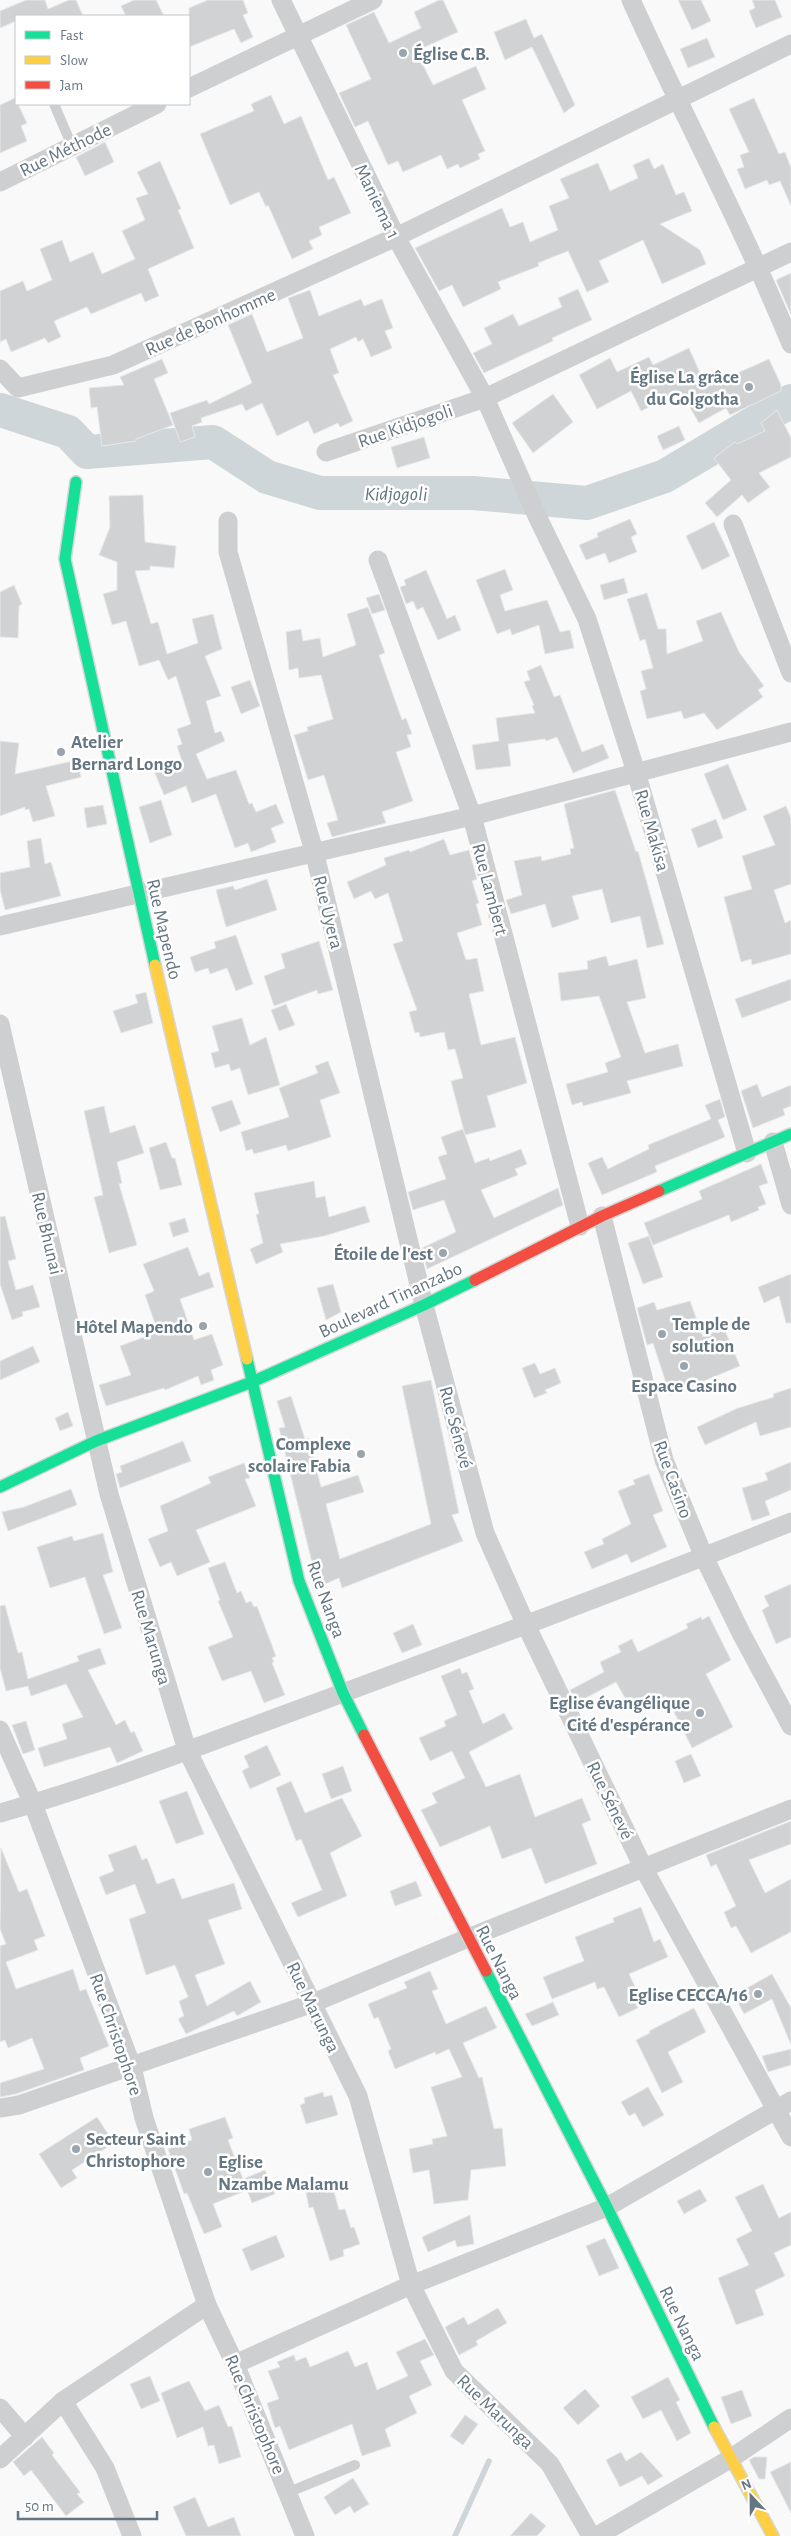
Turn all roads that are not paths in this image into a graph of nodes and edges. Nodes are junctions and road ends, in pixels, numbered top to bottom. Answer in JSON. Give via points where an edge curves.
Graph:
{"nodes":[{"id":1,"x":281,"y":0,"type":"edge"},
{"id":2,"x":373,"y":0,"type":"edge"},
{"id":3,"x":631,"y":0,"type":"edge"},
{"id":4,"x":297,"y":35,"type":"junction"},
{"id":5,"x":791,"y":44,"type":"edge"},
{"id":6,"x":190,"y":88,"type":"edge"},
{"id":7,"x":676,"y":100,"type":"junction"},
{"id":8,"x":54,"y":105,"type":"edge"},
{"id":9,"x":155,"y":105,"type":"edge"},
{"id":10,"x":72,"y":146,"type":"junction"},
{"id":11,"x":0,"y":182,"type":"edge"},
{"id":12,"x":396,"y":237,"type":"junction"},
{"id":13,"x":791,"y":252,"type":"edge"},
{"id":14,"x":760,"y":268,"type":"junction"},
{"id":15,"x":791,"y":344,"type":"edge"},
{"id":16,"x":0,"y":369,"type":"edge"},
{"id":17,"x":485,"y":398,"type":"junction"},
{"id":18,"x":326,"y":452,"type":"dead end"},
{"id":19,"x":76,"y":482,"type":"dead end"},
{"id":20,"x":525,"y":488,"type":"joint"},
{"id":21,"x":228,"y":521,"type":"dead end"},
{"id":22,"x":732,"y":524,"type":"dead end"},
{"id":23,"x":378,"y":560,"type":"dead end"},
{"id":24,"x":791,"y":673,"type":"edge"},
{"id":25,"x":791,"y":732,"type":"edge"},
{"id":26,"x":636,"y":772,"type":"junction"},
{"id":27,"x":472,"y":816,"type":"junction"},
{"id":28,"x":315,"y":854,"type":"junction"},
{"id":29,"x":139,"y":895,"type":"junction"},
{"id":30,"x":0,"y":926,"type":"edge"},
{"id":31,"x":0,"y":1024,"type":"edge"},
{"id":32,"x":791,"y":1134,"type":"edge"},
{"id":33,"x":774,"y":1142,"type":"junction"},
{"id":34,"x":747,"y":1153,"type":"junction"},
{"id":35,"x":791,"y":1205,"type":"edge"},
{"id":36,"x":602,"y":1216,"type":"junction"},
{"id":37,"x":580,"y":1226,"type":"junction"},
{"id":38,"x":424,"y":1305,"type":"junction"},
{"id":39,"x":252,"y":1382,"type":"junction"},
{"id":40,"x":96,"y":1442,"type":"junction"},
{"id":41,"x":0,"y":1487,"type":"edge"},
{"id":42,"x":791,"y":1522,"type":"edge"},
{"id":43,"x":704,"y":1557,"type":"junction"},
{"id":44,"x":526,"y":1625,"type":"junction"},
{"id":45,"x":343,"y":1693,"type":"junction"},
{"id":46,"x":791,"y":1726,"type":"edge"},
{"id":47,"x":0,"y":1730,"type":"edge"},
{"id":48,"x":187,"y":1750,"type":"junction"},
{"id":49,"x":33,"y":1804,"type":"junction"},
{"id":50,"x":791,"y":1809,"type":"edge"},
{"id":51,"x":0,"y":1813,"type":"edge"},
{"id":52,"x":644,"y":1869,"type":"junction"},
{"id":53,"x":468,"y":1938,"type":"junction"},
{"id":54,"x":312,"y":2003,"type":"junction"},
{"id":55,"x":132,"y":2067,"type":"junction"},
{"id":56,"x":783,"y":2104,"type":"edge"},
{"id":57,"x":0,"y":2108,"type":"edge"},
{"id":58,"x":791,"y":2137,"type":"edge"},
{"id":59,"x":607,"y":2207,"type":"junction"},
{"id":60,"x":411,"y":2285,"type":"junction"},
{"id":61,"x":207,"y":2305,"type":"junction"},
{"id":62,"x":235,"y":2364,"type":"junction"},
{"id":63,"x":63,"y":2401,"type":"junction"},
{"id":64,"x":0,"y":2408,"type":"edge"},
{"id":65,"x":791,"y":2418,"type":"edge"},
{"id":66,"x":25,"y":2437,"type":"junction"},
{"id":67,"x":0,"y":2459,"type":"edge"},
{"id":68,"x":730,"y":2459,"type":"junction"},
{"id":69,"x":355,"y":2465,"type":"dead end"},
{"id":70,"x":289,"y":2492,"type":"junction"},
{"id":71,"x":132,"y":2536,"type":"edge"},
{"id":72,"x":306,"y":2536,"type":"edge"},
{"id":73,"x":591,"y":2536,"type":"edge"},
{"id":74,"x":597,"y":2536,"type":"edge"},
{"id":75,"x":773,"y":2536,"type":"edge"}],
"edges":[{"from":1,"to":4,"type":"street","name":"Maniema 1"},
{"from":2,"to":4,"type":"street"},
{"from":3,"to":7,"type":"street"},
{"from":4,"to":6,"type":"street"},
{"from":4,"to":12,"type":"street","name":"Maniema 1"},
{"from":5,"to":7,"type":"street","name":"Rue de Bonhomme"},
{"from":7,"to":12,"type":"street","name":"Rue de Bonhomme"},
{"from":7,"to":14,"type":"street"},
{"from":8,"to":10,"type":"lane"},
{"from":9,"to":10,"type":"street","name":"Rue Méthode"},
{"from":10,"to":11,"type":"street","name":"Rue Méthode"},
{"from":12,"to":16,"type":"street","name":"Rue de Bonhomme","via":[[112,365],[18,388]]},
{"from":12,"to":17,"type":"street","name":"Maniema 1"},
{"from":13,"to":14,"type":"street","name":"Rue Kidjogoli"},
{"from":14,"to":15,"type":"street"},
{"from":14,"to":17,"type":"street","name":"Rue Kidjogoli"},
{"from":17,"to":18,"type":"street","name":"Rue Kidjogoli"},
{"from":17,"to":20,"type":"street","name":"Maniema 1"},
{"from":19,"to":29,"type":"street","name":"Rue Mapendo","via":[[65,559]]},
{"from":20,"to":26,"type":"street","name":"Rue Makisa","via":[[587,619]]},
{"from":21,"to":28,"type":"street","name":"Rue Uyera","via":[[228,552]]},
{"from":22,"to":24,"type":"street"},
{"from":23,"to":27,"type":"street","name":"Rue Lambert"},
{"from":25,"to":26,"type":"street"},
{"from":26,"to":27,"type":"street"},
{"from":26,"to":34,"type":"street","name":"Rue Makisa"},
{"from":27,"to":28,"type":"street"},
{"from":27,"to":37,"type":"street","name":"Rue Lambert"},
{"from":28,"to":29,"type":"street"},
{"from":28,"to":38,"type":"street","name":"Rue Uyera"},
{"from":29,"to":30,"type":"street"},
{"from":29,"to":39,"type":"street","name":"Rue Mapendo"},
{"from":31,"to":40,"type":"street","name":"Rue Bhunai"},
{"from":32,"to":33,"type":"street","name":"Boulevard Tinanzabo"},
{"from":33,"to":34,"type":"street","name":"Boulevard Tinanzabo"},
{"from":33,"to":35,"type":"street"},
{"from":34,"to":36,"type":"street","name":"Boulevard Tinanzabo"},
{"from":36,"to":37,"type":"street","name":"Boulevard Tinanzabo"},
{"from":36,"to":43,"type":"street","name":"Rue Casino","via":[[664,1460]]},
{"from":37,"to":38,"type":"street","name":"Boulevard Tinanzabo"},
{"from":38,"to":39,"type":"street","name":"Boulevard Tinanzabo"},
{"from":38,"to":44,"type":"street","name":"Rue Sénevé","via":[[485,1533]]},
{"from":39,"to":40,"type":"street","name":"Boulevard Tinanzabo"},
{"from":39,"to":45,"type":"street","name":"Rue Nanga","via":[[299,1581]]},
{"from":40,"to":41,"type":"street","name":"Boulevard Tinanzabo"},
{"from":40,"to":48,"type":"street","name":"Rue Marunga"},
{"from":42,"to":43,"type":"street"},
{"from":43,"to":44,"type":"street"},
{"from":43,"to":46,"type":"street","name":"Rue Casino"},
{"from":44,"to":45,"type":"street"},
{"from":44,"to":52,"type":"street","name":"Rue Sénevé"},
{"from":45,"to":48,"type":"street"},
{"from":45,"to":53,"type":"street","name":"Rue Nanga"},
{"from":47,"to":49,"type":"street","name":"Rue Christophore"},
{"from":48,"to":49,"type":"street"},
{"from":48,"to":54,"type":"street","name":"Rue Marunga"},
{"from":49,"to":51,"type":"street"},
{"from":49,"to":55,"type":"street","name":"Rue Christophore"},
{"from":50,"to":52,"type":"street"},
{"from":52,"to":53,"type":"street"},
{"from":52,"to":56,"type":"street","name":"Rue Sénevé"},
{"from":53,"to":54,"type":"street"},
{"from":53,"to":59,"type":"street","name":"Rue Nanga"},
{"from":54,"to":55,"type":"street"},
{"from":54,"to":60,"type":"street","name":"Rue Marunga","via":[[358,2096]]},
{"from":55,"to":57,"type":"street","via":[[19,2105]]},
{"from":55,"to":61,"type":"street","name":"Rue Christophore","via":[[144,2118]]},
{"from":56,"to":58,"type":"street","name":"Rue Sénevé"},
{"from":56,"to":59,"type":"street"},
{"from":59,"to":60,"type":"street"},
{"from":59,"to":68,"type":"street","name":"Rue Nanga"},
{"from":60,"to":62,"type":"street"},
{"from":60,"to":73,"type":"street","name":"Rue Marunga","via":[[454,2371],[550,2464]]},
{"from":61,"to":62,"type":"street","name":"Rue Christophore"},
{"from":61,"to":63,"type":"street"},
{"from":62,"to":70,"type":"street","name":"Rue Christophore"},
{"from":63,"to":66,"type":"street"},
{"from":63,"to":71,"type":"street","via":[[105,2468]]},
{"from":64,"to":66,"type":"street"},
{"from":65,"to":68,"type":"street"},
{"from":66,"to":67,"type":"street"},
{"from":68,"to":74,"type":"street"},
{"from":68,"to":75,"type":"street","name":"Rue Nanga"},
{"from":69,"to":70,"type":"lane"},
{"from":70,"to":72,"type":"street","name":"Rue Christophore"}]}
